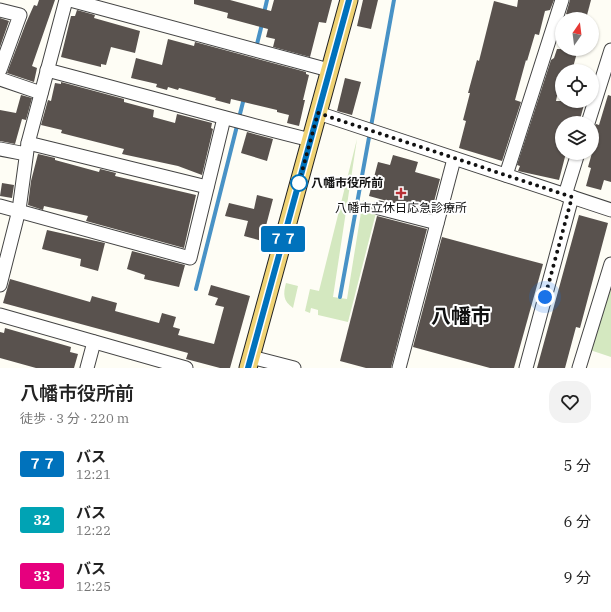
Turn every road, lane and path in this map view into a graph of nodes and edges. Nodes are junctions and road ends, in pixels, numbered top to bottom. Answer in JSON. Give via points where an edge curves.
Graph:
{"nodes":[{"id":1,"x":66,"y":0,"type":"edge"},
{"id":2,"x":70,"y":0,"type":"edge"},
{"id":3,"x":349,"y":0,"type":"edge"},
{"id":4,"x":562,"y":0,"type":"edge"},
{"id":5,"x":0,"y":10,"type":"edge"},
{"id":6,"x":611,"y":50,"type":"edge"},
{"id":7,"x":0,"y":70,"type":"edge"},
{"id":8,"x":47,"y":70,"type":"junction"},
{"id":9,"x":329,"y":70,"type":"junction"},
{"id":10,"x":0,"y":79,"type":"edge"},
{"id":11,"x":41,"y":93,"type":"junction"},
{"id":12,"x":318,"y":113,"type":"junction"},
{"id":13,"x":590,"y":116,"type":"edge"},
{"id":14,"x":232,"y":120,"type":"junction"},
{"id":15,"x":311,"y":140,"type":"junction"},
{"id":16,"x":27,"y":148,"type":"junction"},
{"id":17,"x":0,"y":150,"type":"edge"},
{"id":18,"x":454,"y":159,"type":"junction"},
{"id":19,"x":577,"y":160,"type":"edge"},
{"id":20,"x":506,"y":176,"type":"junction"},
{"id":21,"x":207,"y":187,"type":"junction"},
{"id":22,"x":569,"y":196,"type":"junction"},
{"id":23,"x":0,"y":206,"type":"edge"},
{"id":24,"x":379,"y":208,"type":"dead end"},
{"id":25,"x":19,"y":210,"type":"junction"},
{"id":26,"x":611,"y":210,"type":"edge"},
{"id":27,"x":437,"y":223,"type":"junction"},
{"id":28,"x":611,"y":264,"type":"edge"},
{"id":29,"x":0,"y":283,"type":"edge"},
{"id":30,"x":0,"y":315,"type":"edge"},
{"id":31,"x":94,"y":342,"type":"junction"},
{"id":32,"x":249,"y":362,"type":"edge"},
{"id":33,"x":87,"y":368,"type":"edge"},
{"id":34,"x":186,"y":368,"type":"edge"},
{"id":35,"x":294,"y":368,"type":"edge"},
{"id":36,"x":399,"y":368,"type":"edge"},
{"id":37,"x":526,"y":368,"type":"edge"},
{"id":38,"x":579,"y":368,"type":"edge"}],
"edges":[{"from":1,"to":8,"type":"street"},
{"from":2,"to":9,"type":"street"},
{"from":3,"to":9,"type":"main road"},
{"from":4,"to":20,"type":"street"},
{"from":5,"to":7,"type":"street","via":[[20,15]]},
{"from":6,"to":13,"type":"street"},
{"from":8,"to":11,"type":"street"},
{"from":8,"to":14,"type":"street"},
{"from":9,"to":12,"type":"main road"},
{"from":10,"to":11,"type":"street"},
{"from":11,"to":16,"type":"street"},
{"from":12,"to":15,"type":"main road"},
{"from":12,"to":18,"type":"street"},
{"from":14,"to":15,"type":"street"},
{"from":14,"to":21,"type":"street"},
{"from":15,"to":32,"type":"main road"},
{"from":16,"to":17,"type":"street"},
{"from":16,"to":21,"type":"street"},
{"from":16,"to":25,"type":"street"},
{"from":18,"to":20,"type":"street"},
{"from":18,"to":27,"type":"street"},
{"from":19,"to":22,"type":"street"},
{"from":20,"to":22,"type":"street"},
{"from":21,"to":25,"type":"street","via":[[190,258]]},
{"from":22,"to":26,"type":"street"},
{"from":22,"to":37,"type":"street"},
{"from":23,"to":25,"type":"street"},
{"from":24,"to":27,"type":"street"},
{"from":25,"to":29,"type":"street"},
{"from":27,"to":36,"type":"street"},
{"from":28,"to":38,"type":"street"},
{"from":30,"to":31,"type":"street"},
{"from":31,"to":33,"type":"street"},
{"from":31,"to":34,"type":"street"},
{"from":32,"to":35,"type":"street"}]}
